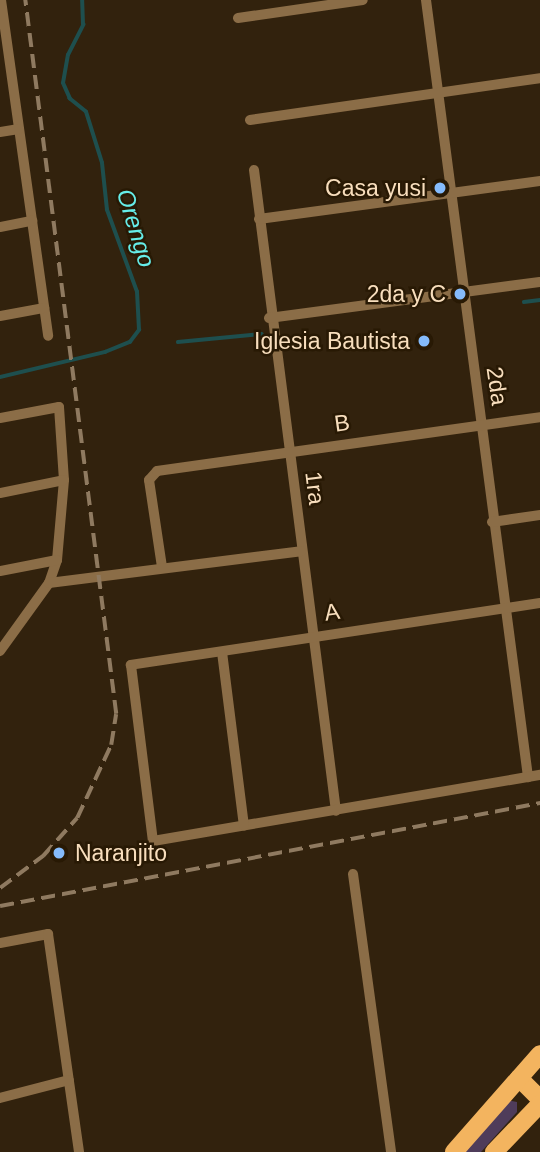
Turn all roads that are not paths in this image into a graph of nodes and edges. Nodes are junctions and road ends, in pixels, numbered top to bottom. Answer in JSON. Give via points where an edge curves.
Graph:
{"nodes":[{"id":1,"x":1,"y":0,"type":"edge"},
{"id":2,"x":363,"y":0,"type":"edge"},
{"id":3,"x":426,"y":0,"type":"edge"},
{"id":4,"x":238,"y":18,"type":"dead end"},
{"id":5,"x":540,"y":78,"type":"edge"},
{"id":6,"x":435,"y":92,"type":"junction"},
{"id":7,"x":250,"y":120,"type":"dead end"},
{"id":8,"x":19,"y":129,"type":"junction"},
{"id":9,"x":0,"y":132,"type":"edge"},
{"id":10,"x":254,"y":170,"type":"dead end"},
{"id":11,"x":540,"y":181,"type":"edge"},
{"id":12,"x":449,"y":194,"type":"junction"},
{"id":13,"x":259,"y":219,"type":"junction"},
{"id":14,"x":32,"y":221,"type":"junction"},
{"id":15,"x":0,"y":227,"type":"edge"},
{"id":16,"x":540,"y":282,"type":"edge"},
{"id":17,"x":462,"y":291,"type":"junction"},
{"id":18,"x":44,"y":308,"type":"junction"},
{"id":19,"x":0,"y":316,"type":"edge"},
{"id":20,"x":269,"y":318,"type":"junction"},
{"id":21,"x":48,"y":336,"type":"dead end"},
{"id":22,"x":540,"y":417,"type":"edge"},
{"id":23,"x":0,"y":418,"type":"edge"},
{"id":24,"x":481,"y":425,"type":"junction"},
{"id":25,"x":289,"y":451,"type":"junction"},
{"id":26,"x":65,"y":480,"type":"junction"},
{"id":27,"x":0,"y":492,"type":"edge"},
{"id":28,"x":540,"y":515,"type":"edge"},
{"id":29,"x":492,"y":522,"type":"junction"},
{"id":30,"x":301,"y":551,"type":"junction"},
{"id":31,"x":57,"y":560,"type":"junction"},
{"id":32,"x":162,"y":567,"type":"junction"},
{"id":33,"x":0,"y":571,"type":"edge"},
{"id":34,"x":49,"y":583,"type":"junction"},
{"id":35,"x":540,"y":603,"type":"edge"},
{"id":36,"x":504,"y":608,"type":"junction"},
{"id":37,"x":314,"y":636,"type":"junction"},
{"id":38,"x":0,"y":651,"type":"edge"},
{"id":39,"x":222,"y":652,"type":"junction"},
{"id":40,"x":540,"y":775,"type":"edge"},
{"id":41,"x":528,"y":777,"type":"junction"},
{"id":42,"x":335,"y":811,"type":"junction"},
{"id":43,"x":244,"y":826,"type":"junction"},
{"id":44,"x":353,"y":874,"type":"dead end"},
{"id":45,"x":0,"y":943,"type":"edge"},
{"id":46,"x":540,"y":1054,"type":"edge"},
{"id":47,"x":519,"y":1078,"type":"junction"},
{"id":48,"x":69,"y":1080,"type":"junction"},
{"id":49,"x":0,"y":1098,"type":"edge"},
{"id":50,"x":540,"y":1101,"type":"edge"},
{"id":51,"x":79,"y":1152,"type":"edge"},
{"id":52,"x":391,"y":1152,"type":"edge"},
{"id":53,"x":453,"y":1152,"type":"edge"},
{"id":54,"x":494,"y":1152,"type":"edge"}],
"edges":[{"from":1,"to":8,"type":"street"},
{"from":2,"to":4,"type":"street"},
{"from":3,"to":6,"type":"street","name":"2da"},
{"from":5,"to":6,"type":"street"},
{"from":6,"to":7,"type":"street"},
{"from":6,"to":12,"type":"street","name":"2da"},
{"from":8,"to":9,"type":"street"},
{"from":8,"to":14,"type":"street"},
{"from":10,"to":13,"type":"street","name":"1ra"},
{"from":11,"to":12,"type":"street"},
{"from":12,"to":13,"type":"street"},
{"from":12,"to":17,"type":"street","name":"2da"},
{"from":13,"to":20,"type":"street","name":"1ra"},
{"from":14,"to":15,"type":"street"},
{"from":14,"to":18,"type":"street"},
{"from":16,"to":17,"type":"street"},
{"from":17,"to":20,"type":"street"},
{"from":17,"to":24,"type":"street","name":"2da"},
{"from":18,"to":19,"type":"street"},
{"from":18,"to":21,"type":"street"},
{"from":20,"to":25,"type":"street","name":"1ra"},
{"from":22,"to":24,"type":"street","name":"B"},
{"from":23,"to":26,"type":"street","via":[[59,407]]},
{"from":24,"to":25,"type":"street","name":"B"},
{"from":24,"to":29,"type":"street","name":"2da"},
{"from":25,"to":30,"type":"street","name":"1ra"},
{"from":25,"to":32,"type":"street","name":"B","via":[[151,474]]},
{"from":26,"to":27,"type":"street"},
{"from":26,"to":31,"type":"street"},
{"from":28,"to":29,"type":"street"},
{"from":29,"to":36,"type":"street","name":"2da"},
{"from":30,"to":32,"type":"street"},
{"from":30,"to":37,"type":"street","name":"1ra"},
{"from":31,"to":33,"type":"street"},
{"from":31,"to":34,"type":"street"},
{"from":32,"to":34,"type":"street"},
{"from":34,"to":38,"type":"street"},
{"from":35,"to":36,"type":"street","name":"A"},
{"from":36,"to":37,"type":"street","name":"A"},
{"from":36,"to":41,"type":"street","name":"2da"},
{"from":37,"to":39,"type":"street","name":"A"},
{"from":37,"to":42,"type":"street","name":"1ra"},
{"from":39,"to":43,"type":"street"},
{"from":39,"to":43,"type":"street","name":"A","via":[[131,665],[153,841]]},
{"from":40,"to":41,"type":"street"},
{"from":41,"to":42,"type":"street"},
{"from":42,"to":43,"type":"street"},
{"from":44,"to":52,"type":"street"},
{"from":45,"to":48,"type":"street","via":[[48,934]]},
{"from":46,"to":47,"type":"main road"},
{"from":47,"to":50,"type":"main road"},
{"from":47,"to":53,"type":"main road"},
{"from":48,"to":49,"type":"street"},
{"from":48,"to":51,"type":"street"},
{"from":50,"to":54,"type":"main road"}]}
